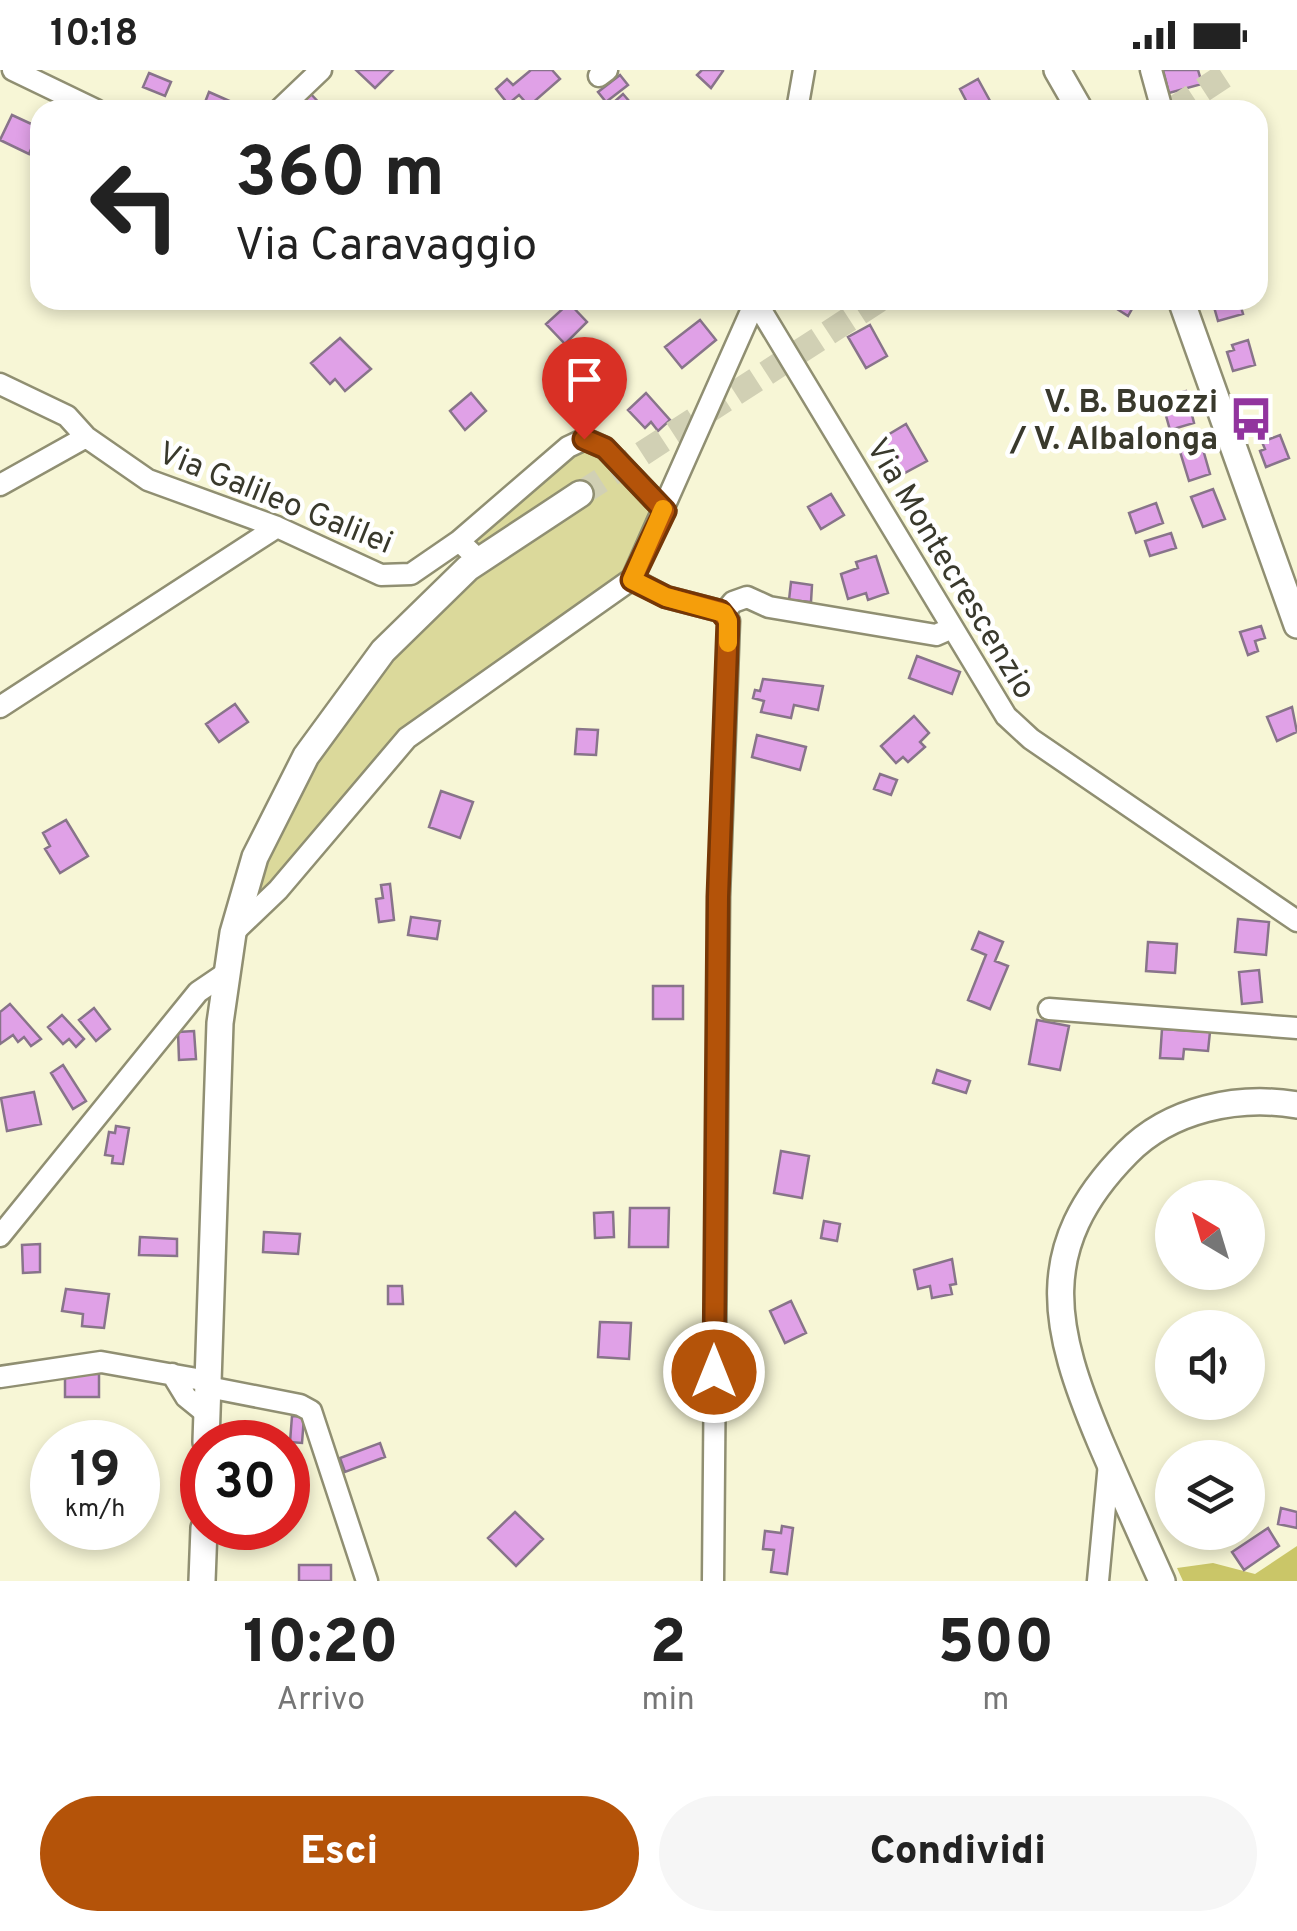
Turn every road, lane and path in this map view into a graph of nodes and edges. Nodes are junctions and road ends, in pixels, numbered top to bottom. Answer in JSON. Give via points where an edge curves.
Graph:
{"nodes":[{"id":1,"x":13,"y":70,"type":"edge"},
{"id":2,"x":322,"y":70,"type":"edge"},
{"id":3,"x":804,"y":70,"type":"edge"},
{"id":4,"x":1057,"y":70,"type":"edge"},
{"id":5,"x":1151,"y":70,"type":"edge"},
{"id":6,"x":75,"y":100,"type":"edge"},
{"id":7,"x":290,"y":100,"type":"edge"},
{"id":8,"x":799,"y":100,"type":"edge"},
{"id":9,"x":1074,"y":100,"type":"edge"},
{"id":10,"x":1159,"y":100,"type":"edge"},
{"id":11,"x":752,"y":310,"type":"edge"},
{"id":12,"x":761,"y":310,"type":"edge"},
{"id":13,"x":1185,"y":310,"type":"edge"},
{"id":14,"x":0,"y":384,"type":"edge"},
{"id":15,"x":86,"y":437,"type":"junction"},
{"id":16,"x":0,"y":485,"type":"edge"},
{"id":17,"x":580,"y":494,"type":"tunnel mouth"},
{"id":18,"x":665,"y":511,"type":"junction"},
{"id":19,"x":276,"y":527,"type":"junction"},
{"id":20,"x":459,"y":541,"type":"junction"},
{"id":21,"x":479,"y":560,"type":"junction"},
{"id":22,"x":632,"y":580,"type":"junction"},
{"id":23,"x":724,"y":613,"type":"junction"},
{"id":24,"x":1297,"y":625,"type":"edge"},
{"id":25,"x":952,"y":628,"type":"junction"},
{"id":26,"x":0,"y":707,"type":"edge"},
{"id":27,"x":1297,"y":921,"type":"edge"},
{"id":28,"x":233,"y":933,"type":"junction"},
{"id":29,"x":226,"y":973,"type":"junction"},
{"id":30,"x":1049,"y":1009,"type":"dead end"},
{"id":31,"x":1297,"y":1028,"type":"edge"},
{"id":32,"x":1297,"y":1105,"type":"edge"},
{"id":33,"x":0,"y":1236,"type":"edge"},
{"id":34,"x":172,"y":1374,"type":"junction"},
{"id":35,"x":0,"y":1378,"type":"edge"},
{"id":36,"x":208,"y":1384,"type":"junction"},
{"id":37,"x":207,"y":1414,"type":"junction"},
{"id":38,"x":207,"y":1420,"type":"edge"},
{"id":39,"x":1109,"y":1462,"type":"junction"},
{"id":40,"x":203,"y":1550,"type":"edge"},
{"id":41,"x":202,"y":1581,"type":"edge"},
{"id":42,"x":367,"y":1581,"type":"edge"},
{"id":43,"x":713,"y":1581,"type":"edge"},
{"id":44,"x":1098,"y":1581,"type":"edge"},
{"id":45,"x":1162,"y":1581,"type":"edge"}],
"edges":[{"from":1,"to":6,"type":"street"},
{"from":2,"to":7,"type":"street"},
{"from":3,"to":8,"type":"street"},
{"from":4,"to":9,"type":"main road"},
{"from":5,"to":10,"type":"street"},
{"from":11,"to":18,"type":"street"},
{"from":12,"to":25,"type":"street","name":"Via Montecrescenzio"},
{"from":13,"to":24,"type":"main road"},
{"from":14,"to":15,"type":"street","name":"Via Galileo Galilei","via":[[67,416]]},
{"from":15,"to":16,"type":"street"},
{"from":15,"to":19,"type":"street","name":"Via Galileo Galilei","via":[[158,484]]},
{"from":17,"to":21,"type":"main road"},
{"from":18,"to":20,"type":"street","via":[[605,448],[584,439]]},
{"from":18,"to":22,"type":"street"},
{"from":19,"to":20,"type":"street","name":"Via Galileo Galilei","via":[[396,577]]},
{"from":19,"to":26,"type":"street"},
{"from":20,"to":21,"type":"street"},
{"from":21,"to":28,"type":"main road","via":[[401,631],[313,745],[262,841]]},
{"from":22,"to":23,"type":"street"},
{"from":22,"to":28,"type":"street","via":[[407,738]]},
{"from":23,"to":25,"type":"street","via":[[748,597],[769,607],[936,635]]},
{"from":23,"to":43,"type":"street"},
{"from":25,"to":27,"type":"street","name":"Via Montecrescenzio","via":[[1019,730]]},
{"from":28,"to":29,"type":"main road"},
{"from":29,"to":33,"type":"street","via":[[198,992]]},
{"from":29,"to":36,"type":"main road"},
{"from":30,"to":31,"type":"street"},
{"from":32,"to":39,"type":"main road","via":[[1237,1102],[1174,1120],[1130,1149],[1082,1211],[1062,1268],[1062,1326],[1073,1375]]},
{"from":34,"to":35,"type":"street","via":[[100,1362]]},
{"from":34,"to":36,"type":"street"},
{"from":34,"to":37,"type":"street","via":[[186,1398]]},
{"from":36,"to":37,"type":"main road"},
{"from":36,"to":42,"type":"street","via":[[310,1411]]},
{"from":37,"to":38,"type":"main road"},
{"from":39,"to":44,"type":"street"},
{"from":39,"to":45,"type":"main road"},
{"from":40,"to":41,"type":"main road"}]}
